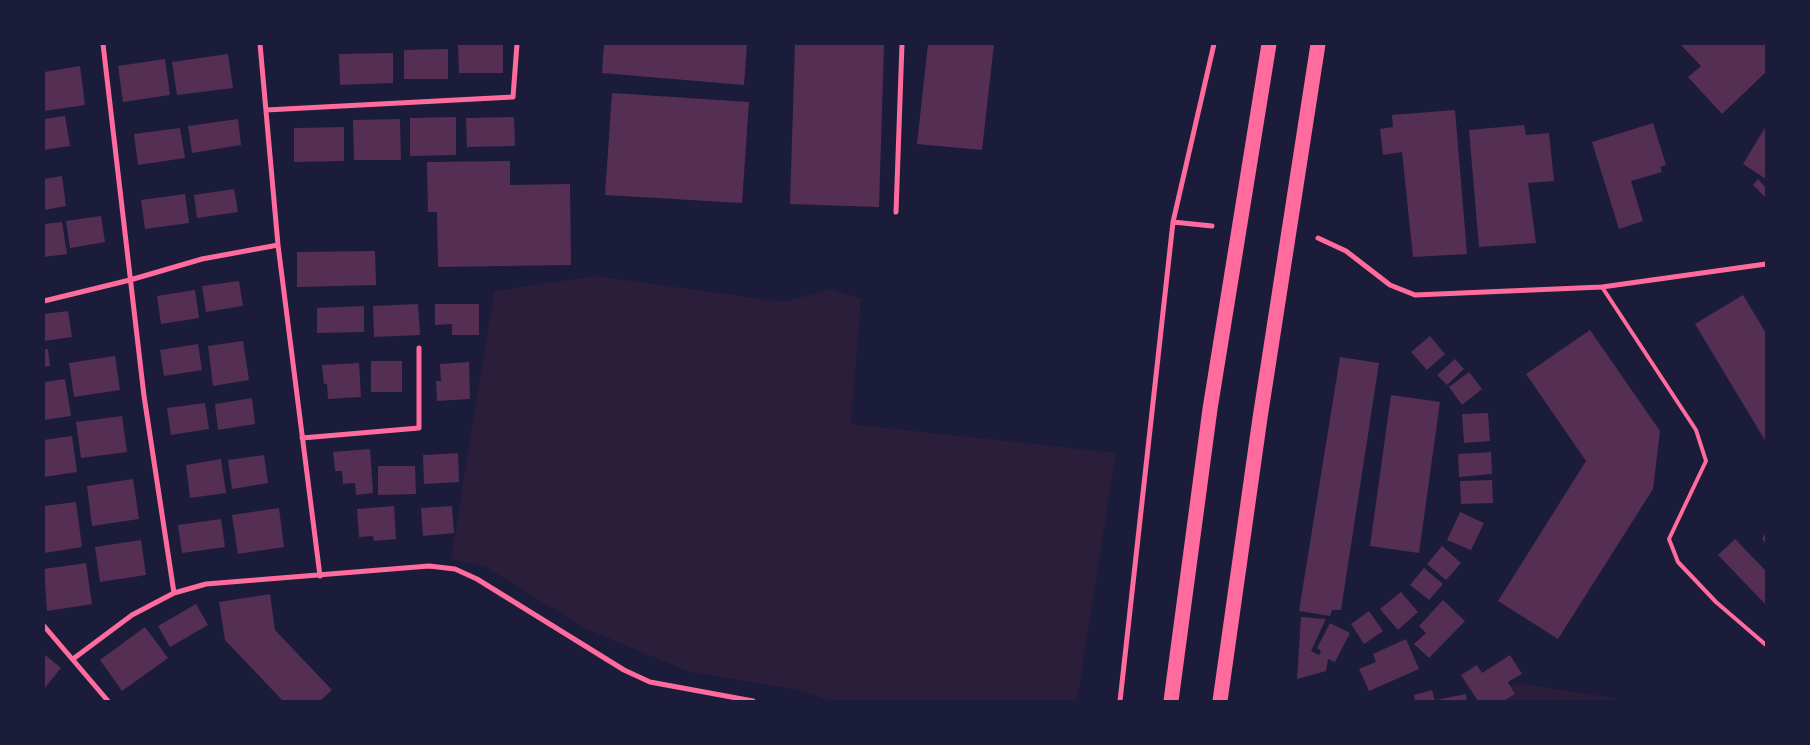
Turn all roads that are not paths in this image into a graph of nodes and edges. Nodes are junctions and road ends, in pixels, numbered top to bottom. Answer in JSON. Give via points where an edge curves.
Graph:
{"nodes":[{"id":1,"x":103,"y":44,"type":"edge"},
{"id":2,"x":260,"y":44,"type":"edge"},
{"id":3,"x":517,"y":44,"type":"edge"},
{"id":4,"x":902,"y":44,"type":"edge"},
{"id":5,"x":1214,"y":44,"type":"edge"},
{"id":6,"x":1269,"y":44,"type":"edge"},
{"id":7,"x":1318,"y":44,"type":"edge"},
{"id":8,"x":266,"y":110,"type":"junction"},
{"id":9,"x":896,"y":212,"type":"dead end"},
{"id":10,"x":1173,"y":222,"type":"junction"},
{"id":11,"x":1212,"y":226,"type":"dead end"},
{"id":12,"x":1318,"y":238,"type":"dead end"},
{"id":13,"x":278,"y":245,"type":"junction"},
{"id":14,"x":1766,"y":264,"type":"edge"},
{"id":15,"x":130,"y":280,"type":"junction"},
{"id":16,"x":1602,"y":287,"type":"junction"},
{"id":17,"x":44,"y":301,"type":"edge"},
{"id":18,"x":419,"y":348,"type":"dead end"},
{"id":19,"x":302,"y":438,"type":"junction"},
{"id":20,"x":320,"y":576,"type":"junction"},
{"id":21,"x":174,"y":593,"type":"junction"},
{"id":22,"x":44,"y":626,"type":"edge"},
{"id":23,"x":1766,"y":645,"type":"edge"},
{"id":24,"x":73,"y":659,"type":"junction"},
{"id":25,"x":108,"y":701,"type":"edge"},
{"id":26,"x":753,"y":701,"type":"edge"},
{"id":27,"x":1120,"y":701,"type":"edge"},
{"id":28,"x":1171,"y":701,"type":"edge"},
{"id":29,"x":1220,"y":701,"type":"edge"}],
"edges":[{"from":1,"to":15,"type":"street"},
{"from":2,"to":8,"type":"street"},
{"from":3,"to":8,"type":"street","via":[[513,97]]},
{"from":4,"to":9,"type":"street"},
{"from":5,"to":10,"type":"street"},
{"from":6,"to":28,"type":"highway","via":[[1210,409]]},
{"from":7,"to":29,"type":"highway","via":[[1261,409]]},
{"from":8,"to":13,"type":"street"},
{"from":10,"to":11,"type":"street"},
{"from":10,"to":27,"type":"street"},
{"from":12,"to":16,"type":"street","via":[[1346,251],[1390,284],[1415,296]]},
{"from":13,"to":15,"type":"street","via":[[202,259]]},
{"from":13,"to":19,"type":"street"},
{"from":14,"to":16,"type":"street"},
{"from":15,"to":17,"type":"street"},
{"from":15,"to":21,"type":"street"},
{"from":16,"to":23,"type":"lane","via":[[1696,430],[1706,461],[1670,539],[1678,562],[1716,602]]},
{"from":18,"to":19,"type":"street","via":[[419,428]]},
{"from":19,"to":20,"type":"street"},
{"from":20,"to":21,"type":"street","via":[[206,584]]},
{"from":20,"to":26,"type":"street","via":[[407,567],[455,569],[624,670],[650,682]]},
{"from":21,"to":24,"type":"street","via":[[132,615]]},
{"from":22,"to":24,"type":"street"},
{"from":24,"to":25,"type":"street"}]}
